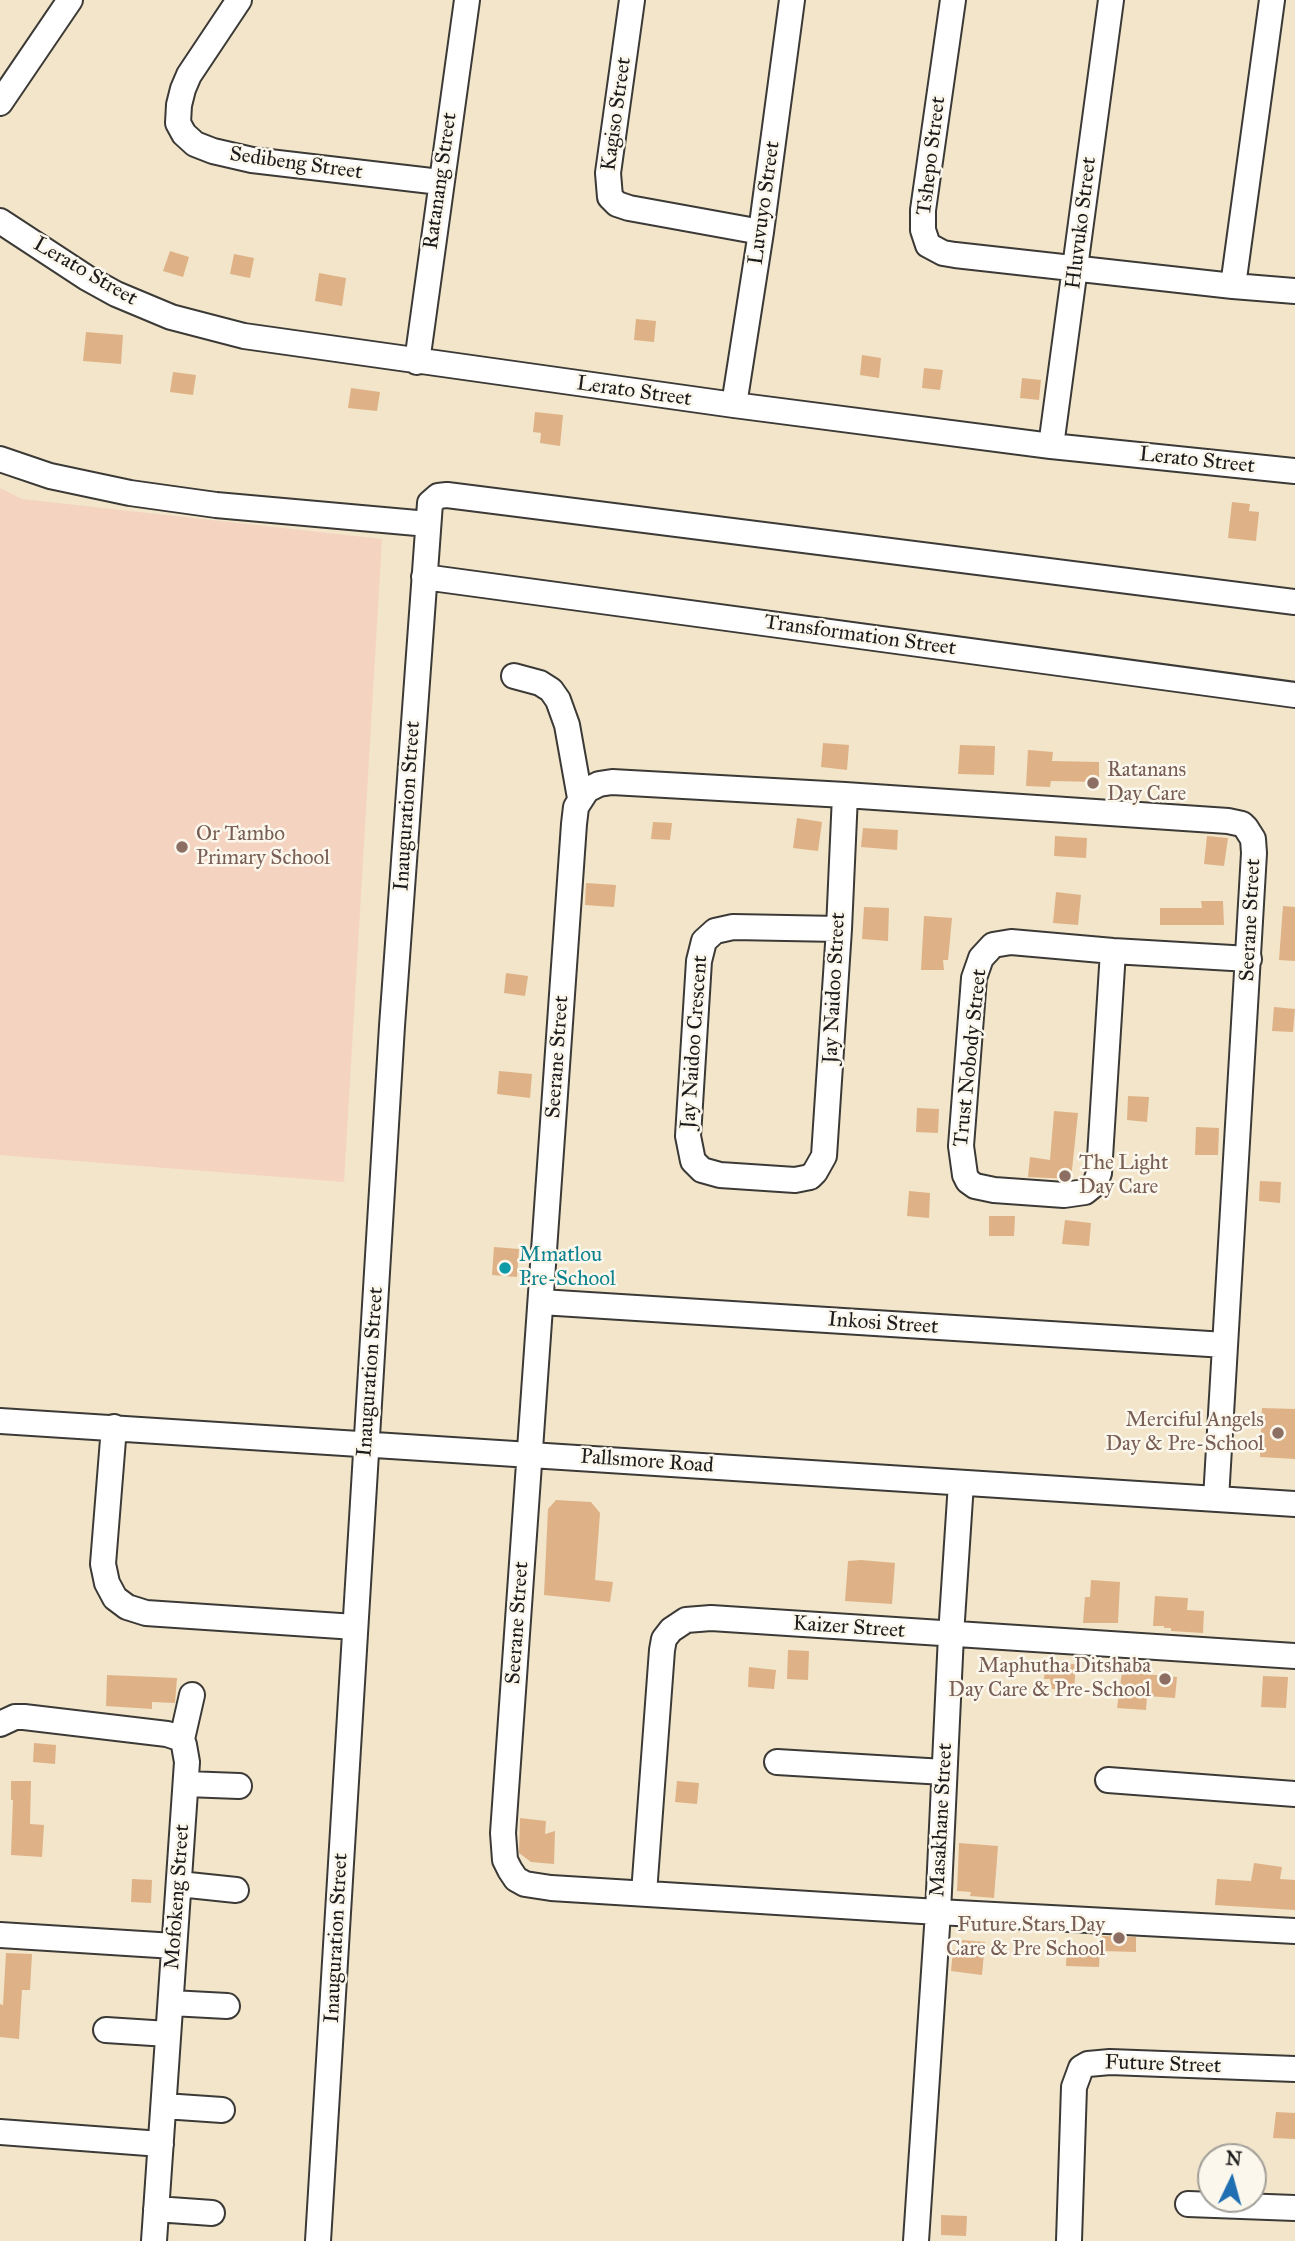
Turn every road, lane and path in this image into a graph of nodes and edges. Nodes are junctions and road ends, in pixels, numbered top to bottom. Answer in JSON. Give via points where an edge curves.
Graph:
{"nodes":[{"id":1,"x":70,"y":0,"type":"edge"},
{"id":2,"x":239,"y":0,"type":"edge"},
{"id":3,"x":467,"y":0,"type":"edge"},
{"id":4,"x":632,"y":0,"type":"edge"},
{"id":5,"x":792,"y":0,"type":"edge"},
{"id":6,"x":953,"y":0,"type":"edge"},
{"id":7,"x":1111,"y":0,"type":"edge"},
{"id":8,"x":1272,"y":0,"type":"edge"},
{"id":9,"x":0,"y":103,"type":"edge"},
{"id":10,"x":440,"y":182,"type":"junction"},
{"id":11,"x":0,"y":221,"type":"edge"},
{"id":12,"x":761,"y":232,"type":"junction"},
{"id":13,"x":1076,"y":267,"type":"junction"},
{"id":14,"x":1233,"y":286,"type":"junction"},
{"id":15,"x":1295,"y":291,"type":"edge"},
{"id":16,"x":417,"y":362,"type":"junction"},
{"id":17,"x":734,"y":405,"type":"junction"},
{"id":18,"x":1051,"y":446,"type":"junction"},
{"id":19,"x":0,"y":459,"type":"edge"},
{"id":20,"x":1295,"y":471,"type":"edge"},
{"id":21,"x":429,"y":513,"type":"junction"},
{"id":22,"x":424,"y":577,"type":"junction"},
{"id":23,"x":1295,"y":602,"type":"edge"},
{"id":24,"x":514,"y":677,"type":"dead end"},
{"id":25,"x":1295,"y":695,"type":"edge"},
{"id":26,"x":845,"y":795,"type":"junction"},
{"id":27,"x":580,"y":798,"type":"junction"},
{"id":28,"x":839,"y":929,"type":"junction"},
{"id":29,"x":1113,"y":951,"type":"junction"},
{"id":30,"x":1249,"y":959,"type":"junction"},
{"id":31,"x":810,"y":1177,"type":"joint"},
{"id":32,"x":541,"y":1302,"type":"junction"},
{"id":33,"x":1226,"y":1345,"type":"junction"},
{"id":34,"x":0,"y":1421,"type":"edge"},
{"id":35,"x":114,"y":1427,"type":"junction"},
{"id":36,"x":367,"y":1444,"type":"junction"},
{"id":37,"x":530,"y":1455,"type":"junction"},
{"id":38,"x":961,"y":1483,"type":"junction"},
{"id":39,"x":1216,"y":1499,"type":"junction"},
{"id":40,"x":1295,"y":1504,"type":"edge"},
{"id":41,"x":355,"y":1627,"type":"junction"},
{"id":42,"x":951,"y":1635,"type":"junction"},
{"id":43,"x":1295,"y":1656,"type":"edge"},
{"id":44,"x":192,"y":1695,"type":"dead end"},
{"id":45,"x":2,"y":1718,"type":"edge"},
{"id":46,"x":182,"y":1739,"type":"junction"},
{"id":47,"x":777,"y":1762,"type":"dead end"},
{"id":48,"x":944,"y":1772,"type":"junction"},
{"id":49,"x":1108,"y":1780,"type":"dead end"},
{"id":50,"x":186,"y":1784,"type":"junction"},
{"id":51,"x":239,"y":1786,"type":"dead end"},
{"id":52,"x":1295,"y":1794,"type":"edge"},
{"id":53,"x":178,"y":1884,"type":"junction"},
{"id":54,"x":236,"y":1889,"type":"dead end"},
{"id":55,"x":644,"y":1892,"type":"junction"},
{"id":56,"x":938,"y":1912,"type":"junction"},
{"id":57,"x":1295,"y":1931,"type":"edge"},
{"id":58,"x":0,"y":1935,"type":"edge"},
{"id":59,"x":174,"y":1946,"type":"junction"},
{"id":60,"x":171,"y":2003,"type":"junction"},
{"id":61,"x":227,"y":2006,"type":"dead end"},
{"id":62,"x":106,"y":2030,"type":"dead end"},
{"id":63,"x":169,"y":2035,"type":"junction"},
{"id":64,"x":1295,"y":2069,"type":"edge"},
{"id":65,"x":164,"y":2106,"type":"junction"},
{"id":66,"x":222,"y":2110,"type":"dead end"},
{"id":67,"x":0,"y":2132,"type":"edge"},
{"id":68,"x":161,"y":2144,"type":"junction"},
{"id":69,"x":1188,"y":2204,"type":"dead end"},
{"id":70,"x":1295,"y":2208,"type":"edge"},
{"id":71,"x":156,"y":2209,"type":"junction"},
{"id":72,"x":212,"y":2213,"type":"dead end"},
{"id":73,"x":154,"y":2241,"type":"edge"},
{"id":74,"x":318,"y":2241,"type":"edge"},
{"id":75,"x":916,"y":2241,"type":"edge"},
{"id":76,"x":1069,"y":2241,"type":"edge"}],
"edges":[{"from":1,"to":9,"type":"street"},
{"from":2,"to":10,"type":"street","name":"Sedibeng Street","via":[[189,75],[178,105],[178,123],[195,144],[252,160]]},
{"from":3,"to":10,"type":"street","name":"Ratanang Street"},
{"from":4,"to":12,"type":"street","name":"Kagiso Street","via":[[608,173],[610,197],[629,208]]},
{"from":5,"to":12,"type":"street","name":"Luvuyo Street"},
{"from":6,"to":13,"type":"street","name":"Tshepo Street","via":[[923,210],[925,239],[933,249],[955,255]]},
{"from":7,"to":13,"type":"street","name":"Hluvuko Street"},
{"from":8,"to":14,"type":"street"},
{"from":10,"to":16,"type":"street","name":"Ratanang Street"},
{"from":11,"to":16,"type":"street","name":"Lerato Street","via":[[87,278],[171,317],[244,337]]},
{"from":12,"to":17,"type":"street","name":"Luvuyo Street"},
{"from":13,"to":14,"type":"street"},
{"from":13,"to":18,"type":"street","name":"Hluvuko Street"},
{"from":14,"to":15,"type":"street"},
{"from":16,"to":17,"type":"street","name":"Lerato Street"},
{"from":17,"to":18,"type":"street","name":"Lerato Street"},
{"from":18,"to":20,"type":"street","name":"Lerato Street"},
{"from":19,"to":21,"type":"street","via":[[50,476],[216,505]]},
{"from":21,"to":22,"type":"street","name":"Inauguration Street"},
{"from":21,"to":23,"type":"street","via":[[438,496],[447,495]]},
{"from":22,"to":25,"type":"street","name":"Transformation Street"},
{"from":22,"to":36,"type":"street","name":"Inauguration Street"},
{"from":24,"to":27,"type":"street","via":[[540,683],[558,700]]},
{"from":26,"to":27,"type":"street","name":"Seerane Street","via":[[612,782],[587,790]]},
{"from":26,"to":28,"type":"street","name":"Jay Naidoo Street"},
{"from":26,"to":30,"type":"street","name":"Seerane Street","via":[[1241,824],[1251,833],[1254,845]]},
{"from":27,"to":32,"type":"street","name":"Seerane Street","via":[[574,824]]},
{"from":28,"to":31,"type":"street","name":"Jay Naidoo Street","via":[[826,1145],[820,1165]]},
{"from":28,"to":31,"type":"street","name":"Jay Naidoo Crescent","via":[[733,926],[709,935],[699,961],[688,1136],[693,1161],[702,1170],[720,1175]]},
{"from":29,"to":29,"type":"street","name":"Trust Nobody Street","via":[[1011,942],[993,945],[981,958],[974,978],[961,1146],[965,1175],[975,1186],[1065,1195],[1085,1192],[1095,1184]]},
{"from":29,"to":30,"type":"street","name":"Trust Nobody Street"},
{"from":30,"to":33,"type":"street","name":"Seerane Street"},
{"from":32,"to":33,"type":"street","name":"Inkosi Street"},
{"from":32,"to":37,"type":"street","name":"Seerane Street"},
{"from":33,"to":39,"type":"street","name":"Seerane Street"},
{"from":34,"to":35,"type":"street","name":"Pallsmore Road"},
{"from":35,"to":36,"type":"street","name":"Pallsmore Road"},
{"from":35,"to":41,"type":"street","via":[[103,1564],[115,1598],[146,1613]]},
{"from":36,"to":37,"type":"street","name":"Pallsmore Road"},
{"from":36,"to":41,"type":"street","name":"Inauguration Street"},
{"from":37,"to":38,"type":"street","name":"Pallsmore Road"},
{"from":37,"to":55,"type":"street","name":"Seerane Street","via":[[503,1832],[505,1860],[516,1879],[538,1887]]},
{"from":38,"to":39,"type":"street","name":"Pallsmore Road"},
{"from":38,"to":42,"type":"street","name":"Masakhane Street"},
{"from":39,"to":40,"type":"street","name":"Pallsmore Road"},
{"from":41,"to":74,"type":"street","name":"Inauguration Street"},
{"from":42,"to":43,"type":"street","name":"Kaizer Street"},
{"from":42,"to":48,"type":"street","name":"Masakhane Street"},
{"from":42,"to":55,"type":"street","name":"Kaizer Street","via":[[711,1618],[686,1620],[671,1630],[662,1650]]},
{"from":44,"to":46,"type":"street"},
{"from":45,"to":46,"type":"street","via":[[24,1717]]},
{"from":46,"to":50,"type":"street","name":"Mofokeng Street"},
{"from":47,"to":48,"type":"street"},
{"from":48,"to":56,"type":"street","name":"Masakhane Street"},
{"from":49,"to":52,"type":"street"},
{"from":50,"to":51,"type":"street"},
{"from":50,"to":53,"type":"street","name":"Mofokeng Street"},
{"from":53,"to":54,"type":"street"},
{"from":53,"to":59,"type":"street","name":"Mofokeng Street"},
{"from":55,"to":56,"type":"street","name":"Seerane Street"},
{"from":56,"to":57,"type":"street","name":"Seerane Street"},
{"from":56,"to":75,"type":"street","name":"Masakhane Street"},
{"from":58,"to":59,"type":"street"},
{"from":59,"to":60,"type":"street","name":"Mofokeng Street"},
{"from":60,"to":61,"type":"street"},
{"from":60,"to":63,"type":"street","name":"Mofokeng Street"},
{"from":62,"to":63,"type":"street"},
{"from":63,"to":65,"type":"street","name":"Mofokeng Street"},
{"from":64,"to":76,"type":"street","name":"Future Street","via":[[1110,2062],[1081,2068],[1074,2087]]},
{"from":65,"to":66,"type":"street"},
{"from":65,"to":68,"type":"street","name":"Mofokeng Street"},
{"from":67,"to":68,"type":"street"},
{"from":68,"to":71,"type":"street","name":"Mofokeng Street"},
{"from":69,"to":70,"type":"street"},
{"from":71,"to":72,"type":"street"},
{"from":71,"to":73,"type":"street","name":"Mofokeng Street"}]}
